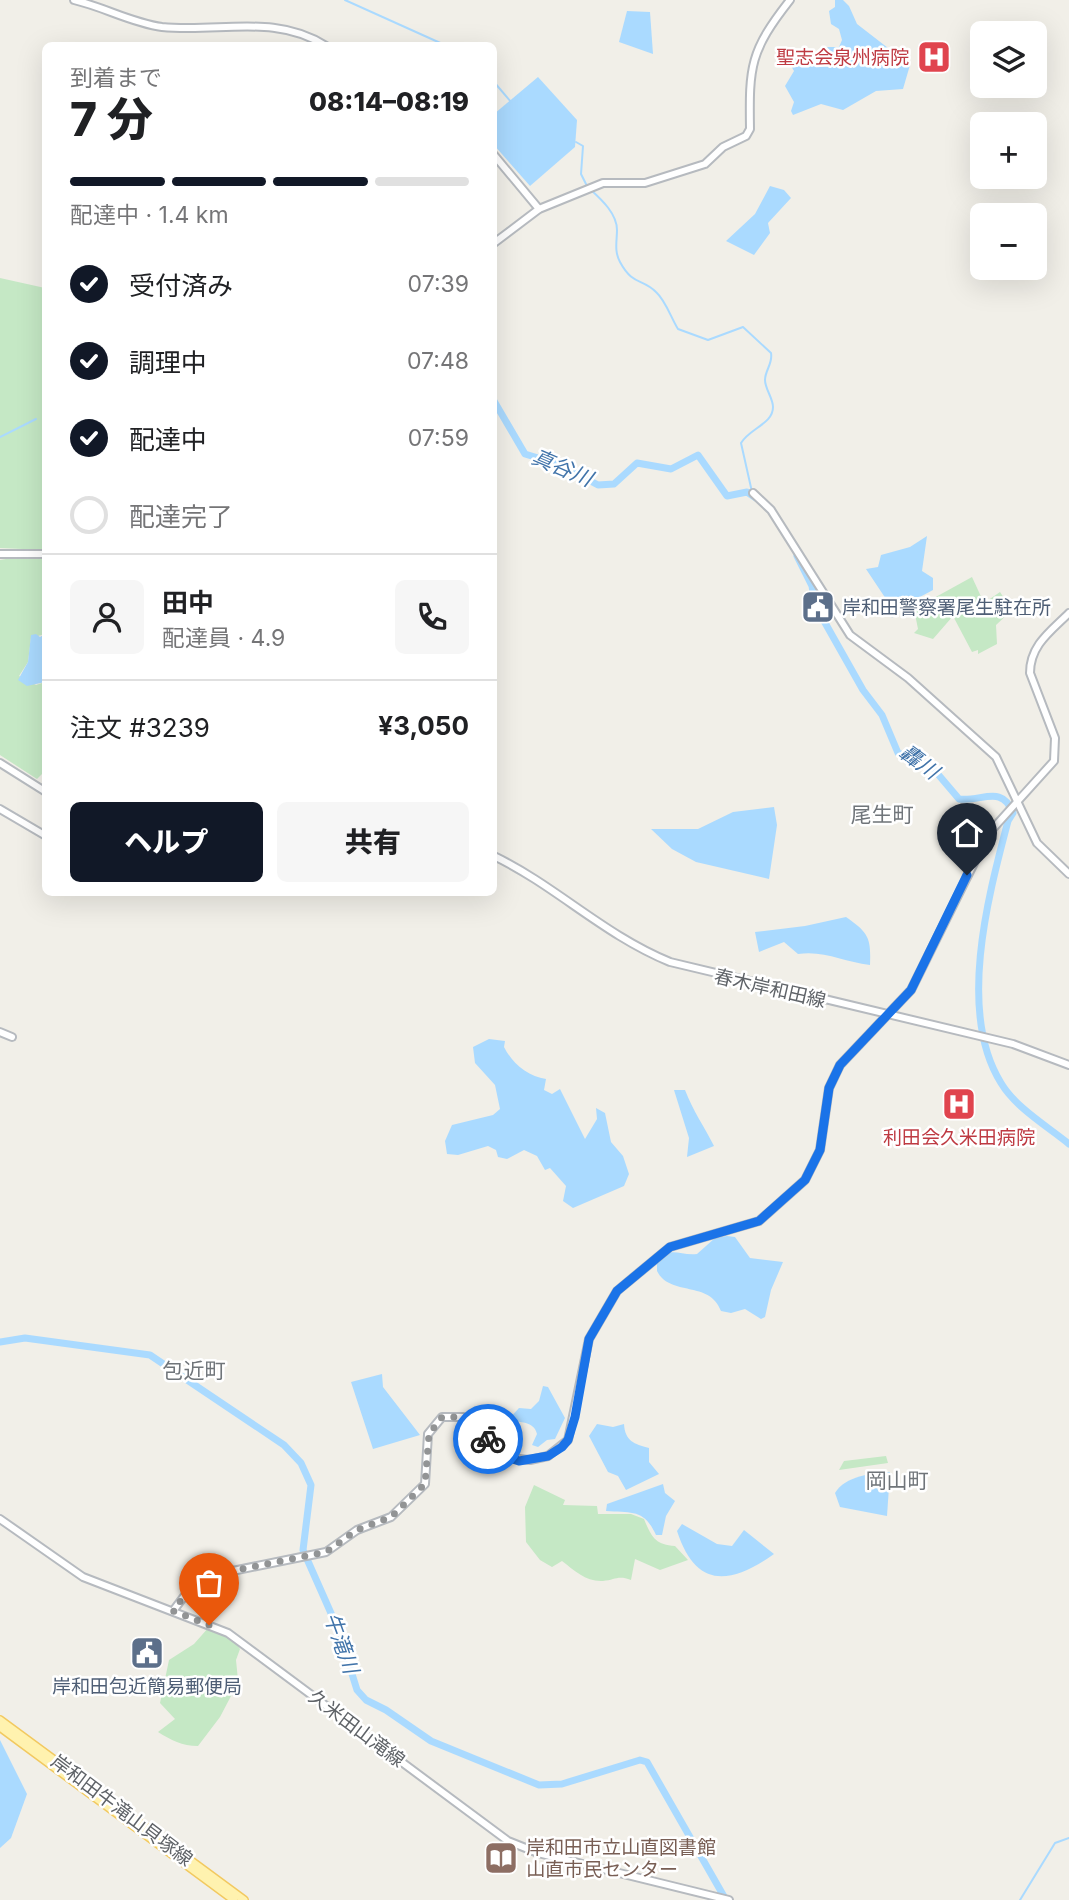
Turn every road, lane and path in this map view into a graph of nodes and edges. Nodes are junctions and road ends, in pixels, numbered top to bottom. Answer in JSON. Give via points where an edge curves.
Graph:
{"nodes":[{"id":1,"x":74,"y":0,"type":"edge"},
{"id":2,"x":790,"y":0,"type":"edge"},
{"id":3,"x":318,"y":42,"type":"edge"},
{"id":4,"x":497,"y":160,"type":"edge"},
{"id":5,"x":539,"y":209,"type":"junction"},
{"id":6,"x":497,"y":241,"type":"edge"},
{"id":7,"x":753,"y":493,"type":"dead end"},
{"id":8,"x":42,"y":554,"type":"edge"},
{"id":9,"x":0,"y":555,"type":"edge"},
{"id":10,"x":1069,"y":613,"type":"edge"},
{"id":11,"x":0,"y":763,"type":"edge"},
{"id":12,"x":42,"y":789,"type":"edge"},
{"id":13,"x":1016,"y":804,"type":"junction"},
{"id":14,"x":0,"y":809,"type":"edge"},
{"id":15,"x":42,"y":834,"type":"edge"},
{"id":16,"x":497,"y":858,"type":"edge"},
{"id":17,"x":1069,"y":874,"type":"edge"},
{"id":18,"x":889,"y":1015,"type":"junction"},
{"id":19,"x":0,"y":1032,"type":"edge"},
{"id":20,"x":12,"y":1038,"type":"dead end"},
{"id":21,"x":1069,"y":1065,"type":"edge"},
{"id":22,"x":0,"y":1519,"type":"edge"},
{"id":23,"x":173,"y":1611,"type":"junction"},
{"id":24,"x":0,"y":1720,"type":"edge"},
{"id":25,"x":0,"y":1727,"type":"edge"},
{"id":26,"x":234,"y":1900,"type":"edge"},
{"id":27,"x":244,"y":1900,"type":"edge"},
{"id":28,"x":729,"y":1900,"type":"edge"}],
"edges":[{"from":1,"to":3,"type":"street","via":[[162,27],[294,29]]},
{"from":2,"to":5,"type":"street","via":[[755,50],[746,136],[723,147],[705,164],[645,183],[603,183]]},
{"from":4,"to":5,"type":"street"},
{"from":5,"to":6,"type":"street"},
{"from":7,"to":13,"type":"street","via":[[763,499],[782,526],[850,635],[908,678],[996,757]]},
{"from":8,"to":9,"type":"street"},
{"from":10,"to":13,"type":"street","via":[[1038,644],[1030,662],[1055,750],[1049,769]]},
{"from":11,"to":12,"type":"street"},
{"from":13,"to":17,"type":"street","via":[[1037,843]]},
{"from":13,"to":18,"type":"street","via":[[989,833],[916,982]]},
{"from":14,"to":15,"type":"street"},
{"from":16,"to":18,"type":"street","name":"春木岸和田線","via":[[601,928],[649,953],[709,973]]},
{"from":18,"to":21,"type":"street","name":"春木岸和田線","via":[[1037,1051]]},
{"from":18,"to":23,"type":"street","via":[[840,1065],[829,1088],[820,1150],[795,1191],[759,1221],[661,1252],[611,1298],[589,1339],[575,1417],[562,1447],[548,1456],[519,1461],[463,1417],[442,1417],[429,1434],[427,1476],[418,1492],[387,1520],[357,1530],[326,1552],[198,1578]]},
{"from":19,"to":20,"type":"street"},
{"from":22,"to":23,"type":"street","name":"久米田山滝線","via":[[83,1577]]},
{"from":23,"to":28,"type":"street","name":"久米田山滝線","via":[[246,1645],[508,1841],[538,1853]]},
{"from":24,"to":27,"type":"main road","name":"岸和田牛滝山貝塚線"},
{"from":25,"to":26,"type":"main road","name":"岸和田牛滝山貝塚線"}]}
